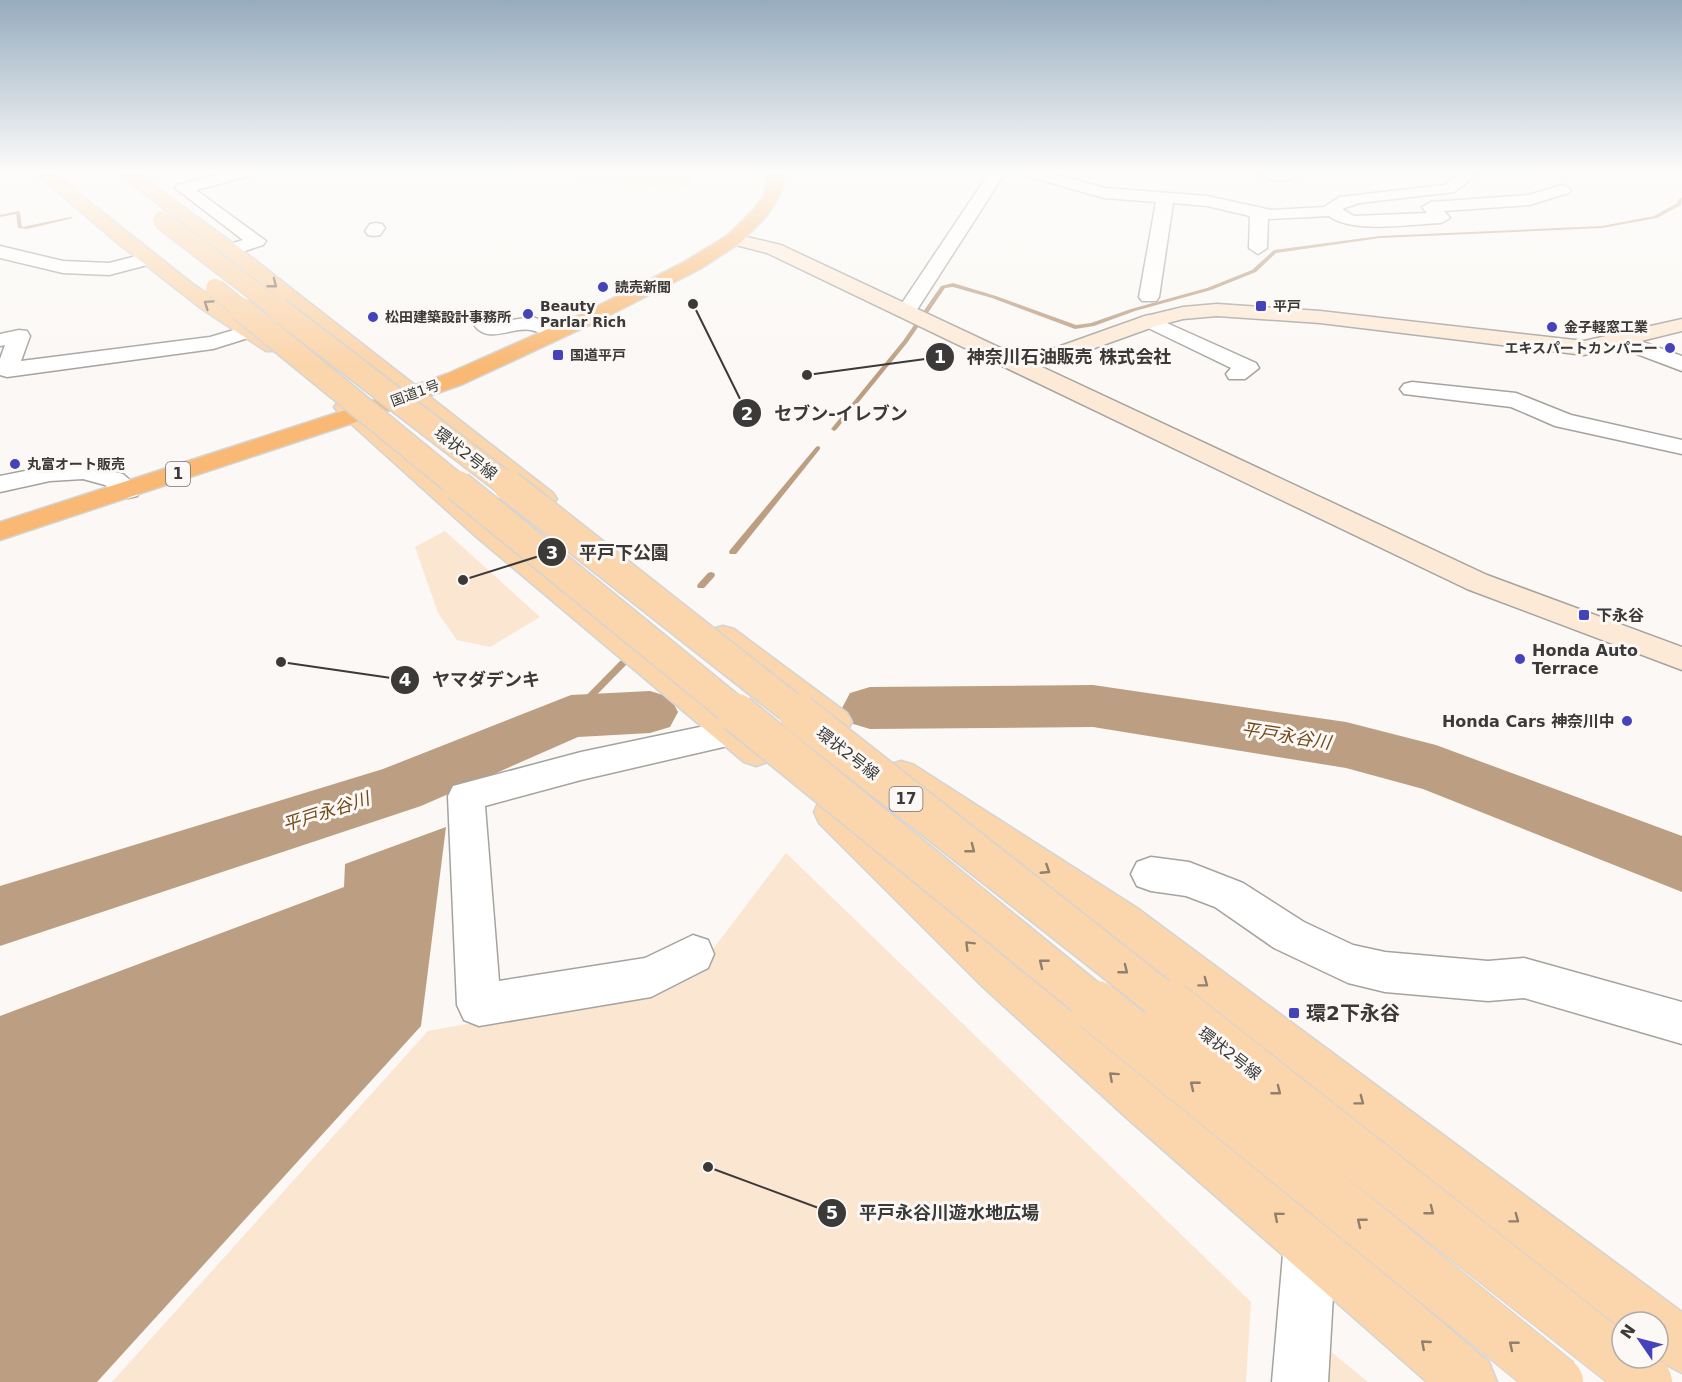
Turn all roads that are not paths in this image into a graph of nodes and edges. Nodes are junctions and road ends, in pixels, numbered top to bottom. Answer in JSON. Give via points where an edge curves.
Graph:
{"nodes":[{"id":1,"x":147,"y":237,"type":"edge"},
{"id":2,"x":152,"y":237,"type":"edge"},
{"id":3,"x":153,"y":237,"type":"edge"},
{"id":4,"x":154,"y":237,"type":"edge"},
{"id":5,"x":213,"y":237,"type":"edge"},
{"id":6,"x":252,"y":237,"type":"edge"},
{"id":7,"x":955,"y":237,"type":"edge"},
{"id":8,"x":1159,"y":237,"type":"edge"},
{"id":9,"x":1258,"y":237,"type":"edge"},
{"id":10,"x":734,"y":239,"type":"joint"},
{"id":11,"x":1258,"y":248,"type":"dead end"},
{"id":12,"x":231,"y":250,"type":"junction"},
{"id":13,"x":0,"y":252,"type":"edge"},
{"id":14,"x":1149,"y":297,"type":"dead end"},
{"id":15,"x":906,"y":312,"type":"junction"},
{"id":16,"x":1149,"y":321,"type":"junction"},
{"id":17,"x":1682,"y":325,"type":"edge"},
{"id":18,"x":484,"y":326,"type":"dead end"},
{"id":19,"x":254,"y":330,"type":"junction"},
{"id":20,"x":555,"y":333,"type":"junction"},
{"id":21,"x":0,"y":340,"type":"edge"},
{"id":22,"x":1621,"y":340,"type":"junction"},
{"id":23,"x":1682,"y":364,"type":"edge"},
{"id":24,"x":1023,"y":367,"type":"junction"},
{"id":25,"x":1237,"y":374,"type":"dead end"},
{"id":26,"x":1412,"y":389,"type":"dead end"},
{"id":27,"x":411,"y":394,"type":"junction"},
{"id":28,"x":354,"y":415,"type":"junction"},
{"id":29,"x":1682,"y":447,"type":"edge"},
{"id":30,"x":0,"y":484,"type":"edge"},
{"id":31,"x":128,"y":490,"type":"junction"},
{"id":32,"x":0,"y":531,"type":"edge"},
{"id":33,"x":1682,"y":659,"type":"edge"},
{"id":34,"x":733,"y":733,"type":"junction"},
{"id":35,"x":1151,"y":874,"type":"dead end"},
{"id":36,"x":693,"y":954,"type":"dead end"},
{"id":37,"x":1682,"y":1023,"type":"edge"},
{"id":38,"x":1310,"y":1243,"type":"junction"},
{"id":39,"x":1634,"y":1310,"type":"edge"},
{"id":40,"x":1300,"y":1382,"type":"edge"},
{"id":41,"x":1469,"y":1382,"type":"edge"},
{"id":42,"x":1558,"y":1382,"type":"edge"},
{"id":43,"x":1647,"y":1382,"type":"edge"}],
"edges":[{"from":1,"to":13,"type":"street","via":[[109,269],[63,267]]},
{"from":19,"to":2,"type":"main road","one_way":true,"via":[[210,305]]},
{"from":42,"to":3,"type":"main road","name":"環状2号線","number":"17","one_way":true,"bridge":true},
{"from":4,"to":43,"type":"main road","name":"環状2号線","number":"17","one_way":true,"bridge":true,"via":[[537,508]]},
{"from":5,"to":12,"type":"main road"},
{"from":6,"to":12,"type":"street","via":[[257,241]]},
{"from":7,"to":15,"type":"street"},
{"from":8,"to":14,"type":"street"},
{"from":9,"to":11,"type":"street"},
{"from":10,"to":15,"type":"street","via":[[774,249]]},
{"from":10,"to":20,"type":"highway","name":"国道1号","number":"1","via":[[693,265]]},
{"from":12,"to":27,"type":"main road","one_way":true},
{"from":15,"to":24,"type":"street"},
{"from":16,"to":22,"type":"street","via":[[1183,313],[1246,311],[1561,347],[1584,348]]},
{"from":16,"to":24,"type":"street"},
{"from":16,"to":25,"type":"street","via":[[1248,368]]},
{"from":17,"to":22,"type":"street"},
{"from":18,"to":20,"type":"street","via":[[496,329],[533,323]]},
{"from":19,"to":21,"type":"street","via":[[213,343],[7,370],[19,336]]},
{"from":19,"to":28,"type":"main road","via":[[327,388]]},
{"from":20,"to":27,"type":"highway","name":"国道1号","number":"1","via":[[455,379]]},
{"from":22,"to":23,"type":"street"},
{"from":24,"to":33,"type":"street","via":[[1477,582]]},
{"from":26,"to":29,"type":"street","via":[[1515,400],[1564,421]]},
{"from":27,"to":28,"type":"highway","name":"国道1号","number":"1"},
{"from":27,"to":39,"type":"main road","one_way":true,"via":[[896,771],[1123,921]]},
{"from":28,"to":31,"type":"highway","name":"国道1号","number":"1"},
{"from":28,"to":34,"type":"main road","via":[[483,528]]},
{"from":30,"to":31,"type":"street","via":[[69,471],[116,478]]},
{"from":31,"to":32,"type":"highway","name":"国道1号","number":"1"},
{"from":34,"to":36,"type":"street","via":[[466,796],[479,1005],[651,977]]},
{"from":38,"to":34,"type":"main road","one_way":true,"via":[[998,973],[842,819]]},
{"from":35,"to":37,"type":"street","via":[[1189,879],[1228,895],[1289,935],[1348,963],[1385,972],[1488,981],[1524,978]]},
{"from":38,"to":40,"type":"street"},
{"from":41,"to":38,"type":"main road","one_way":true}]}
